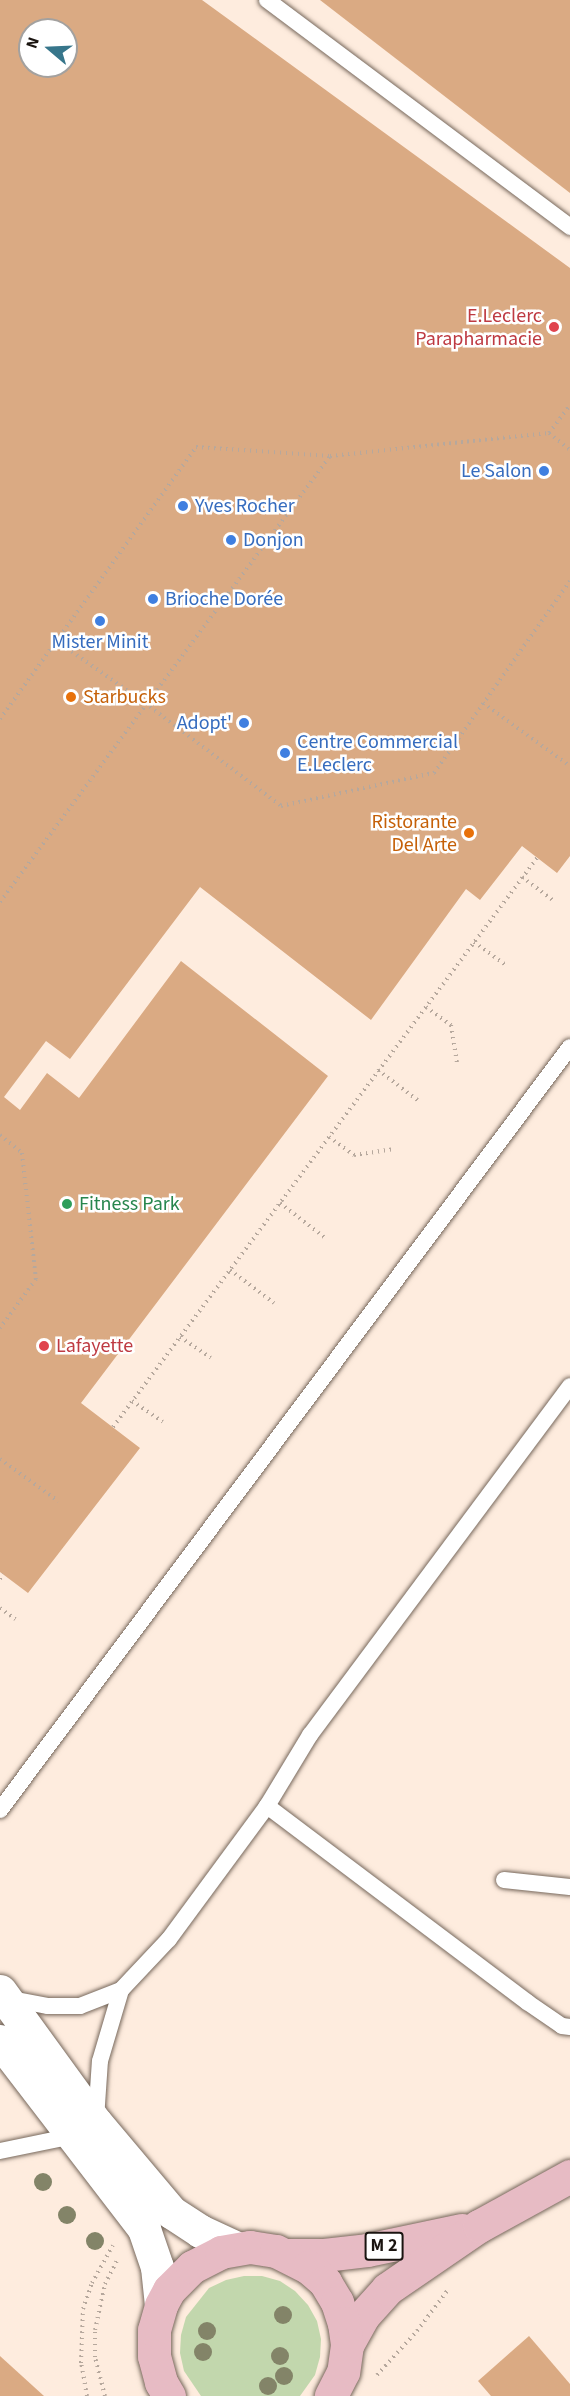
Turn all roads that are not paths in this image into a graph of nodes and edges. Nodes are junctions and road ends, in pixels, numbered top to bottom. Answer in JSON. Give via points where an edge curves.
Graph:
{"nodes":[{"id":1,"x":267,"y":0,"type":"edge"},
{"id":2,"x":570,"y":227,"type":"edge"},
{"id":3,"x":570,"y":1047,"type":"edge"},
{"id":4,"x":570,"y":1386,"type":"edge"},
{"id":5,"x":267,"y":1806,"type":"junction"},
{"id":6,"x":0,"y":1810,"type":"edge"},
{"id":7,"x":504,"y":1880,"type":"dead end"},
{"id":8,"x":570,"y":1887,"type":"edge"},
{"id":9,"x":121,"y":1990,"type":"junction"},
{"id":10,"x":3,"y":1994,"type":"edge"},
{"id":11,"x":570,"y":2027,"type":"edge"},
{"id":12,"x":0,"y":2042,"type":"edge"},
{"id":13,"x":85,"y":2129,"type":"junction"},
{"id":14,"x":0,"y":2151,"type":"edge"},
{"id":15,"x":570,"y":2176,"type":"edge"},
{"id":16,"x":478,"y":2226,"type":"junction"},
{"id":17,"x":237,"y":2248,"type":"junction"},
{"id":18,"x":288,"y":2255,"type":"junction"},
{"id":19,"x":162,"y":2305,"type":"junction"},
{"id":20,"x":346,"y":2345,"type":"junction"},
{"id":21,"x":167,"y":2395,"type":"edge"},
{"id":22,"x":331,"y":2396,"type":"edge"}],
"edges":[{"from":1,"to":2,"type":"lane"},
{"from":3,"to":6,"type":"lane"},
{"from":4,"to":5,"type":"lane","via":[[310,1735]]},
{"from":5,"to":9,"type":"lane","via":[[169,1939]]},
{"from":5,"to":11,"type":"lane","via":[[562,2026]]},
{"from":7,"to":8,"type":"lane"},
{"from":9,"to":10,"type":"lane","via":[[80,2006],[48,2006]]},
{"from":9,"to":13,"type":"lane"},
{"from":10,"to":13,"type":"street"},
{"from":12,"to":13,"type":"street"},
{"from":13,"to":14,"type":"lane"},
{"from":13,"to":17,"type":"street","via":[[171,2212]]},
{"from":13,"to":19,"type":"street","via":[[144,2229],[157,2267]]},
{"from":15,"to":16,"type":"main road","number":"M 2"},
{"from":16,"to":18,"type":"main road","number":"M 2","via":[[367,2250]]},
{"from":16,"to":20,"type":"main road","number":"M 2","via":[[387,2289],[363,2316]]},
{"from":17,"to":18,"type":"main road","via":[[263,2248]]},
{"from":17,"to":19,"type":"main road","via":[[192,2267],[169,2290]]},
{"from":18,"to":20,"type":"main road","via":[[325,2282],[340,2312]]},
{"from":19,"to":21,"type":"main road","via":[[153,2343],[156,2369]]},
{"from":20,"to":22,"type":"main road","via":[[343,2372]]}]}
